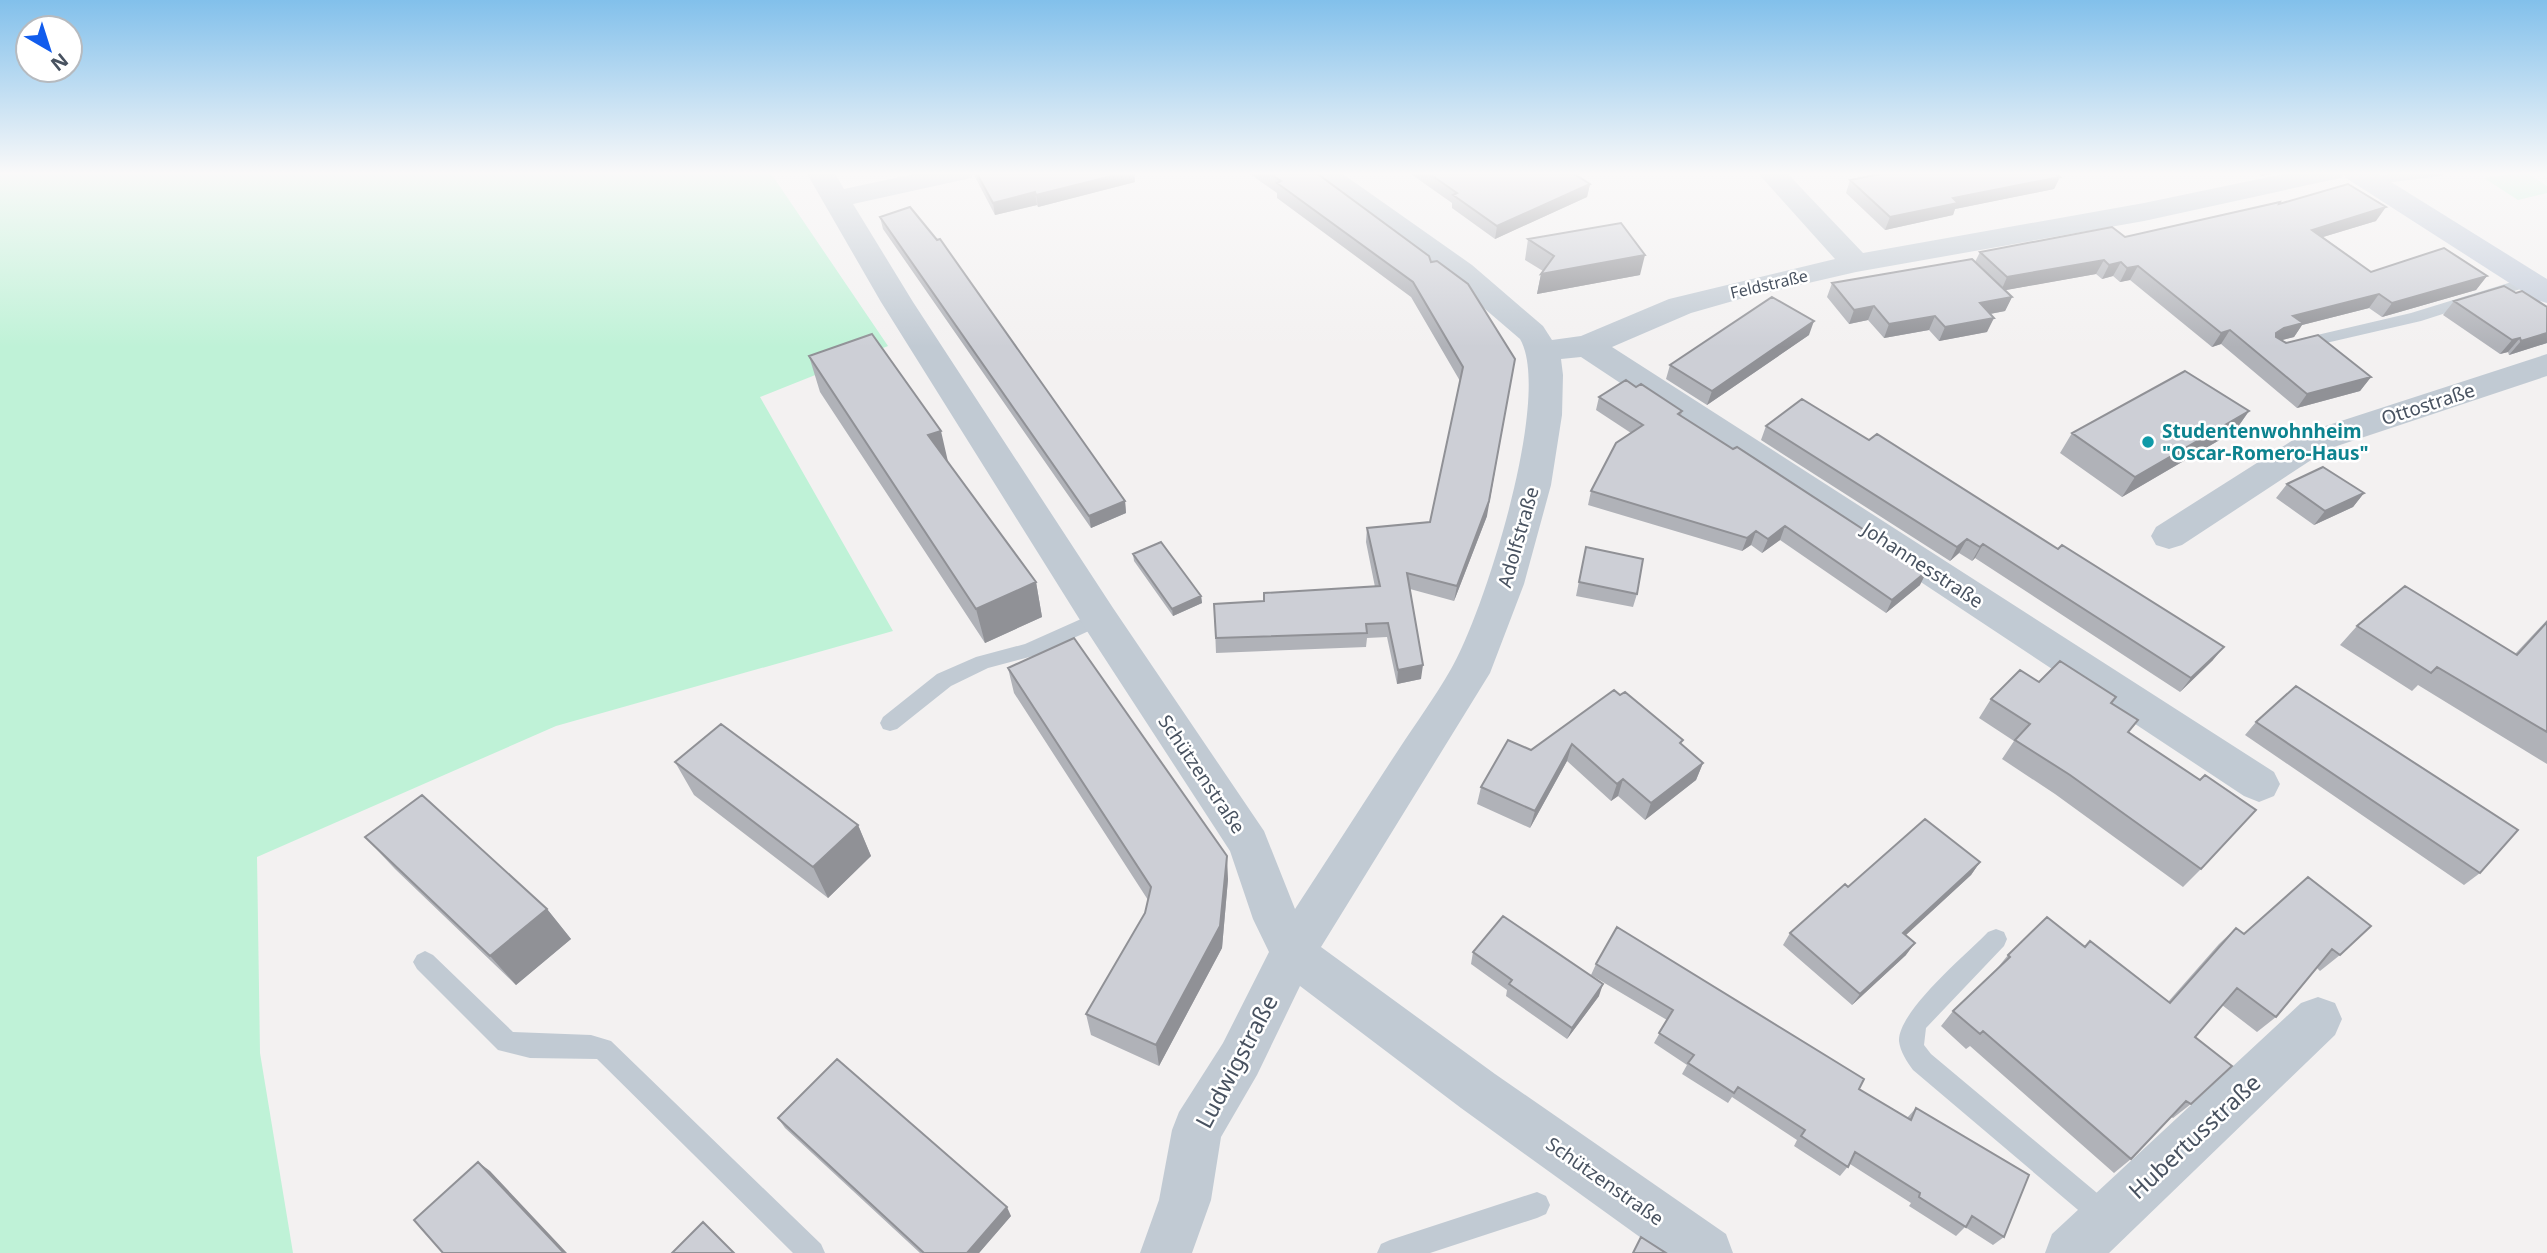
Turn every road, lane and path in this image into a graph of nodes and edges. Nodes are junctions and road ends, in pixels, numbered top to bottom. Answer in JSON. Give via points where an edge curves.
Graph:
{"nodes":[{"id":1,"x":855,"y":230,"type":"edge"},
{"id":2,"x":1401,"y":230,"type":"edge"},
{"id":3,"x":1826,"y":230,"type":"edge"},
{"id":4,"x":2040,"y":230,"type":"edge"},
{"id":5,"x":2448,"y":230,"type":"edge"},
{"id":6,"x":1856,"y":263,"type":"junction"},
{"id":7,"x":2538,"y":287,"type":"edge"},
{"id":8,"x":1587,"y":346,"type":"junction"},
{"id":9,"x":2289,"y":346,"type":"edge"},
{"id":10,"x":1543,"y":351,"type":"junction"},
{"id":11,"x":2547,"y":365,"type":"edge"},
{"id":12,"x":2169,"y":536,"type":"dead end"},
{"id":13,"x":1099,"y":618,"type":"junction"},
{"id":14,"x":890,"y":723,"type":"dead end"},
{"id":15,"x":2259,"y":785,"type":"dead end"},
{"id":16,"x":1996,"y":939,"type":"dead end"},
{"id":17,"x":1292,"y":953,"type":"junction"},
{"id":18,"x":425,"y":962,"type":"dead end"},
{"id":19,"x":2318,"y":1019,"type":"dead end"},
{"id":20,"x":1537,"y":1205,"type":"dead end"},
{"id":21,"x":2107,"y":1218,"type":"junction"},
{"id":22,"x":812,"y":1253,"type":"edge"},
{"id":23,"x":1166,"y":1253,"type":"edge"},
{"id":24,"x":1390,"y":1253,"type":"edge"},
{"id":25,"x":1707,"y":1253,"type":"edge"},
{"id":26,"x":2071,"y":1253,"type":"edge"}],
"edges":[{"from":1,"to":13,"type":"street","name":"Schützenstraße"},
{"from":2,"to":10,"type":"street","via":[[1503,306]]},
{"from":3,"to":6,"type":"street"},
{"from":4,"to":6,"type":"street","name":"Feldstraße"},
{"from":5,"to":7,"type":"main road"},
{"from":6,"to":8,"type":"street","name":"Feldstraße","via":[[1680,306]]},
{"from":7,"to":9,"type":"lane"},
{"from":8,"to":10,"type":"street","name":"Feldstraße"},
{"from":8,"to":15,"type":"street","name":"Johannesstraße"},
{"from":10,"to":17,"type":"street","name":"Adolfstraße","via":[[1545,415],[1534,485],[1505,584],[1475,660]]},
{"from":11,"to":12,"type":"street","name":"Ottostraße","via":[[2316,441]]},
{"from":13,"to":14,"type":"lane","via":[[1030,650],[983,662],[944,680]]},
{"from":13,"to":17,"type":"street","name":"Schützenstraße","via":[[1249,844]]},
{"from":16,"to":21,"type":"lane","via":[[1918,1020],[1910,1034],[1911,1048]]},
{"from":17,"to":23,"type":"street","name":"Ludwigstraße","via":[[1240,1059],[1197,1129],[1185,1199]]},
{"from":17,"to":25,"type":"street","name":"Schützenstraße"},
{"from":18,"to":22,"type":"lane","via":[[506,1042],[523,1047],[585,1044],[603,1049]]},
{"from":19,"to":21,"type":"street","name":"Hubertusstraße"},
{"from":20,"to":24,"type":"lane"},
{"from":21,"to":26,"type":"street","name":"Hubertusstraße"}]}
